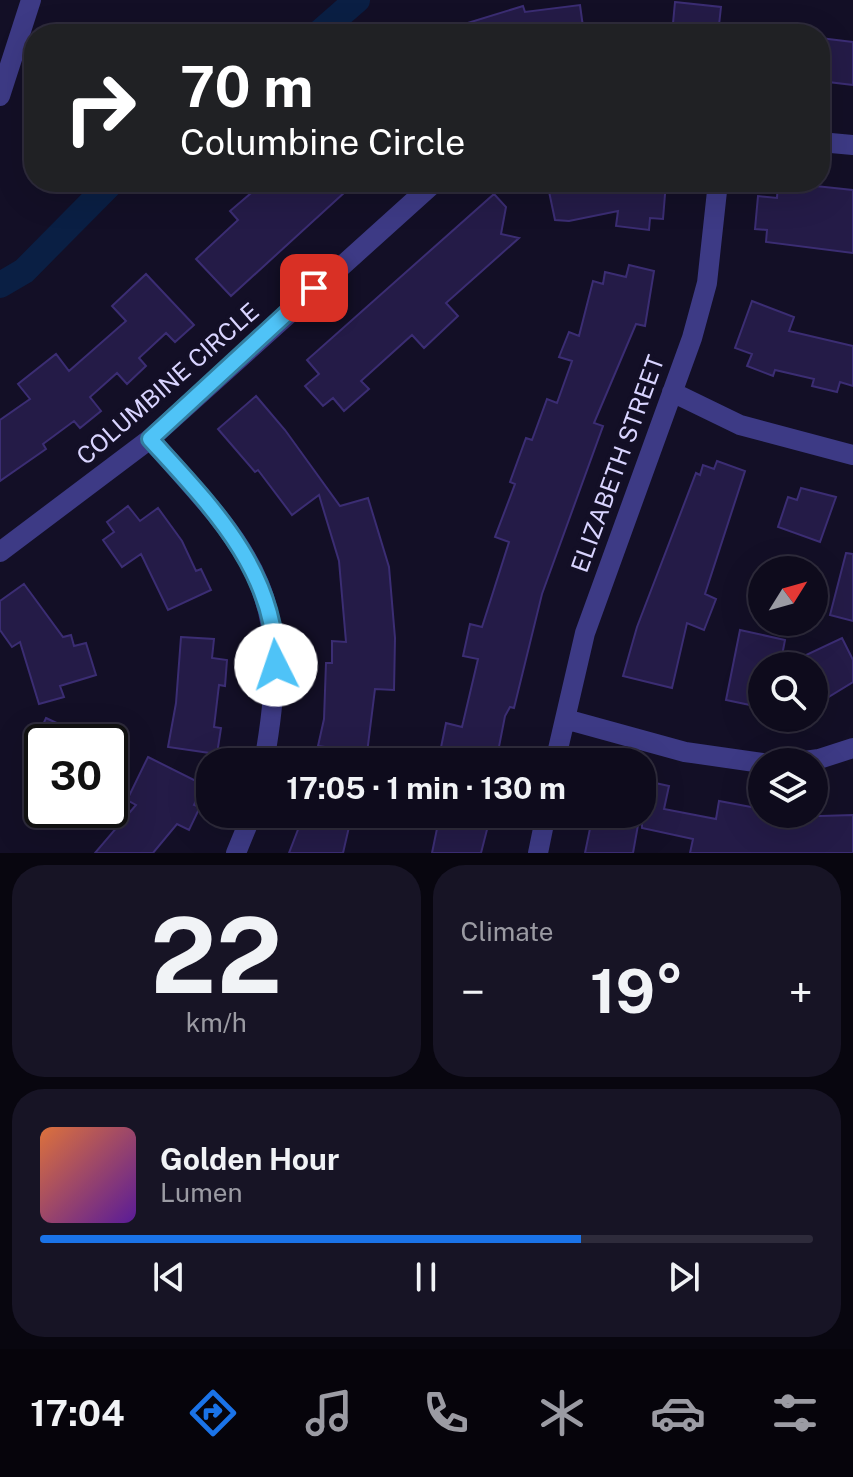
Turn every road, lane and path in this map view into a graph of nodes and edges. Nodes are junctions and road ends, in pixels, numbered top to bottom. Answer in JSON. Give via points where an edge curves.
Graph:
{"nodes":[{"id":1,"x":31,"y":0,"type":"edge"},
{"id":2,"x":0,"y":96,"type":"edge"},
{"id":3,"x":830,"y":143,"type":"edge"},
{"id":4,"x":853,"y":145,"type":"edge"},
{"id":5,"x":424,"y":192,"type":"edge"},
{"id":6,"x":717,"y":192,"type":"edge"},
{"id":7,"x":672,"y":392,"type":"junction"},
{"id":8,"x":150,"y":439,"type":"junction"},
{"id":9,"x":853,"y":455,"type":"edge"},
{"id":10,"x":0,"y":552,"type":"edge"},
{"id":11,"x":565,"y":719,"type":"junction"},
{"id":12,"x":266,"y":748,"type":"edge"},
{"id":13,"x":558,"y":748,"type":"edge"},
{"id":14,"x":853,"y":748,"type":"edge"},
{"id":15,"x":828,"y":756,"type":"edge"},
{"id":16,"x":748,"y":761,"type":"edge"},
{"id":17,"x":246,"y":828,"type":"edge"},
{"id":18,"x":543,"y":828,"type":"edge"},
{"id":19,"x":236,"y":853,"type":"edge"},
{"id":20,"x":538,"y":853,"type":"edge"}],
"edges":[{"from":1,"to":2,"type":"street"},
{"from":3,"to":4,"type":"street"},
{"from":5,"to":8,"type":"street","name":"COLUMBINE CIRCLE"},
{"from":6,"to":7,"type":"street","name":"ELIZABETH STREET","via":[[707,283]]},
{"from":7,"to":9,"type":"street","via":[[740,425]]},
{"from":7,"to":11,"type":"street","name":"ELIZABETH STREET","via":[[597,596]]},
{"from":8,"to":10,"type":"street","name":"COLUMBINE CIRCLE"},
{"from":8,"to":12,"type":"street","via":[[229,528],[265,597],[274,625],[276,682]]},
{"from":11,"to":13,"type":"street","name":"ELIZABETH STREET"},
{"from":11,"to":16,"type":"street","via":[[685,752]]},
{"from":14,"to":15,"type":"street"},
{"from":17,"to":19,"type":"street"},
{"from":18,"to":20,"type":"street"}]}
